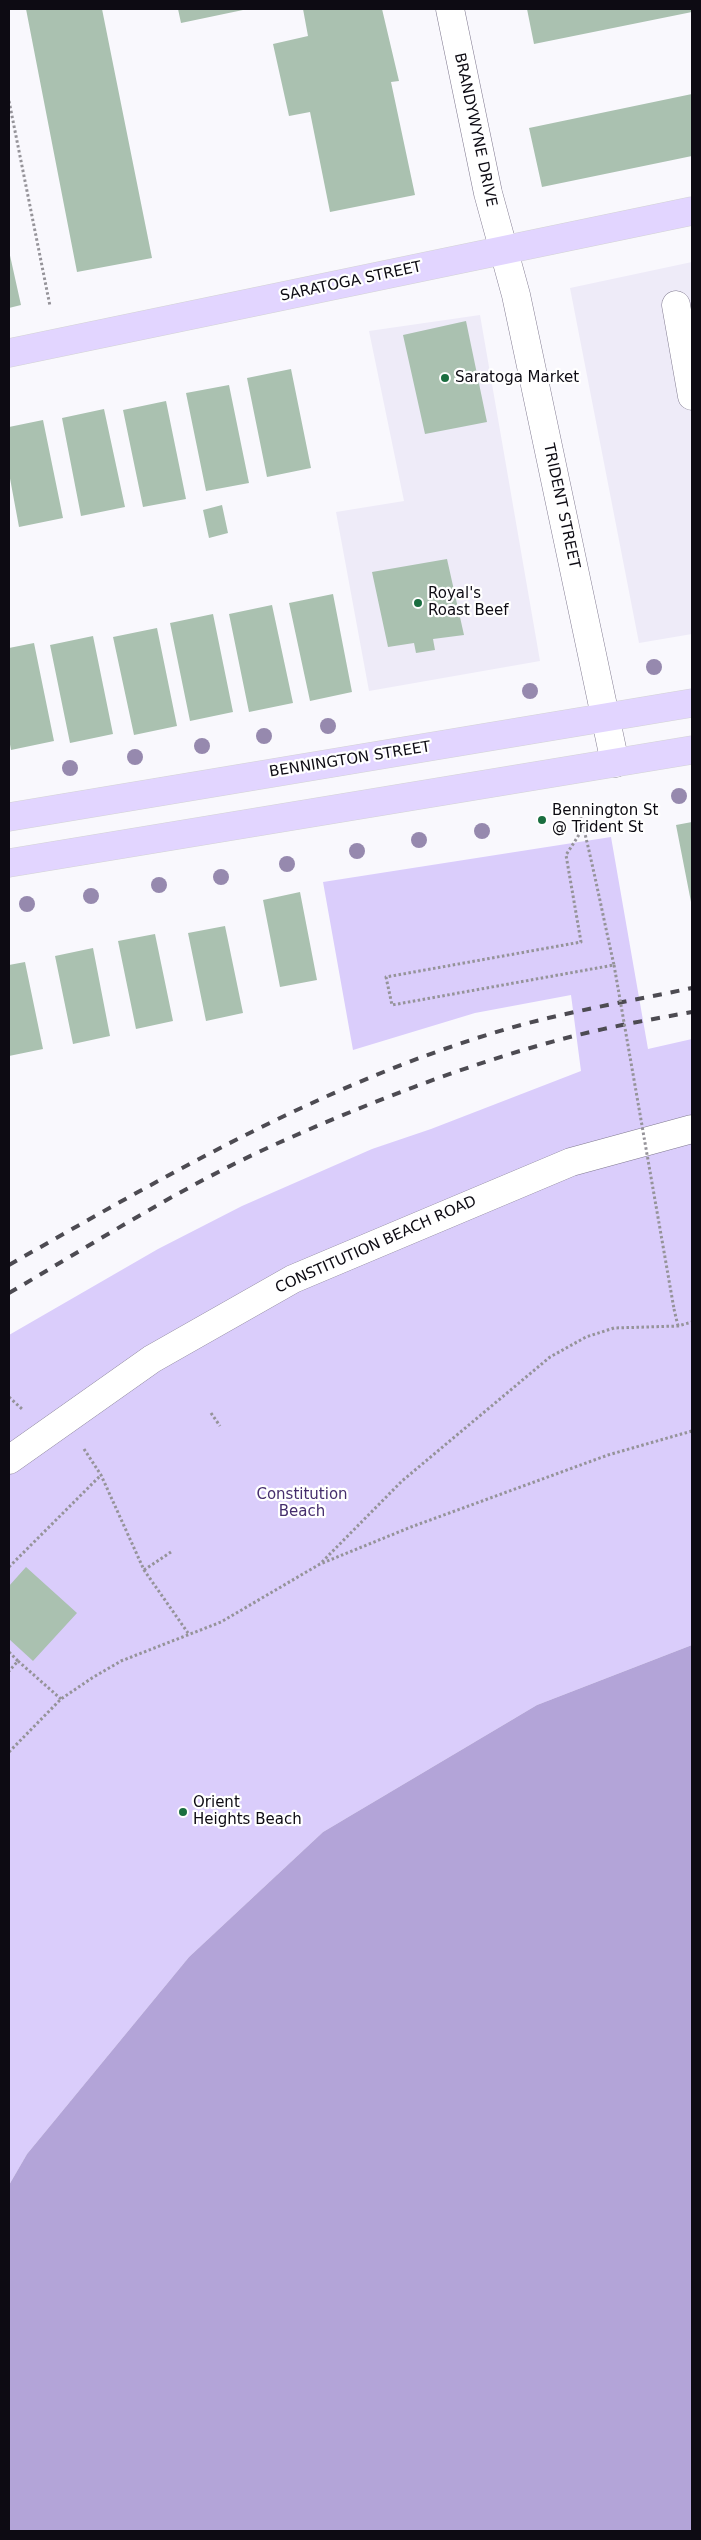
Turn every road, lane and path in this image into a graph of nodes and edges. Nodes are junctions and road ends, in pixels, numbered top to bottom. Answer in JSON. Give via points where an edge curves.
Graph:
{"nodes":[{"id":1,"x":450,"y":9,"type":"edge"},
{"id":2,"x":9,"y":101,"type":"edge"},
{"id":3,"x":692,"y":211,"type":"edge"},
{"id":4,"x":503,"y":250,"type":"junction"},
{"id":5,"x":676,"y":305,"type":"dead end"},
{"id":6,"x":50,"y":306,"type":"dead end"},
{"id":7,"x":9,"y":353,"type":"edge"},
{"id":8,"x":692,"y":396,"type":"edge"},
{"id":9,"x":692,"y":703,"type":"edge"},
{"id":10,"x":606,"y":718,"type":"junction"},
{"id":11,"x":692,"y":750,"type":"edge"},
{"id":12,"x":616,"y":763,"type":"junction"},
{"id":13,"x":578,"y":806,"type":"dead end"},
{"id":14,"x":9,"y":817,"type":"edge"},
{"id":15,"x":584,"y":826,"type":"junction"},
{"id":16,"x":9,"y":863,"type":"edge"},
{"id":17,"x":614,"y":965,"type":"junction"},
{"id":18,"x":692,"y":1129,"type":"edge"},
{"id":19,"x":692,"y":1322,"type":"edge"},
{"id":20,"x":678,"y":1326,"type":"junction"},
{"id":21,"x":9,"y":1397,"type":"edge"},
{"id":22,"x":18,"y":1404,"type":"dead end"},
{"id":23,"x":211,"y":1413,"type":"dead end"},
{"id":24,"x":220,"y":1426,"type":"dead end"},
{"id":25,"x":692,"y":1432,"type":"edge"},
{"id":26,"x":9,"y":1460,"type":"edge"},
{"id":27,"x":171,"y":1552,"type":"dead end"},
{"id":28,"x":320,"y":1564,"type":"junction"},
{"id":29,"x":9,"y":1567,"type":"edge"},
{"id":30,"x":144,"y":1570,"type":"junction"},
{"id":31,"x":188,"y":1633,"type":"junction"},
{"id":32,"x":9,"y":1652,"type":"edge"},
{"id":33,"x":18,"y":1661,"type":"junction"},
{"id":34,"x":9,"y":1671,"type":"edge"},
{"id":35,"x":61,"y":1699,"type":"junction"},
{"id":36,"x":9,"y":1752,"type":"edge"}],
"edges":[{"from":1,"to":4,"type":"street","name":"BRANDYWYNE DRIVE"},
{"from":2,"to":6,"type":"path"},
{"from":3,"to":4,"type":"main road","name":"SARATOGA STREET"},
{"from":4,"to":7,"type":"main road","name":"SARATOGA STREET"},
{"from":4,"to":10,"type":"street","name":"TRIDENT STREET","via":[[516,296]]},
{"from":5,"to":8,"type":"street"},
{"from":9,"to":10,"type":"main road","name":"BENNINGTON STREET"},
{"from":10,"to":12,"type":"street","name":"TRIDENT STREET"},
{"from":10,"to":14,"type":"main road","name":"BENNINGTON STREET"},
{"from":11,"to":12,"type":"main road"},
{"from":12,"to":16,"type":"main road"},
{"from":13,"to":15,"type":"path"},
{"from":15,"to":17,"type":"path"},
{"from":15,"to":17,"type":"path","via":[[566,855],[581,942],[386,978],[392,1005]]},
{"from":17,"to":20,"type":"path","bridge":true},
{"from":18,"to":26,"type":"street","name":"CONSTITUTION BEACH ROAD","via":[[571,1162],[293,1279],[152,1360]]},
{"from":19,"to":20,"type":"path"},
{"from":20,"to":28,"type":"path","via":[[614,1328],[586,1336],[550,1357],[402,1481]]},
{"from":21,"to":22,"type":"path"},
{"from":23,"to":24,"type":"path"},
{"from":25,"to":28,"type":"path","via":[[608,1455]]},
{"from":27,"to":30,"type":"path"},
{"from":28,"to":31,"type":"path","via":[[221,1622]]},
{"from":29,"to":30,"type":"path","via":[[101,1475]]},
{"from":30,"to":31,"type":"path"},
{"from":31,"to":35,"type":"path","via":[[121,1661]]},
{"from":32,"to":33,"type":"path"},
{"from":33,"to":34,"type":"path"},
{"from":33,"to":35,"type":"path"},
{"from":35,"to":36,"type":"path"}]}
